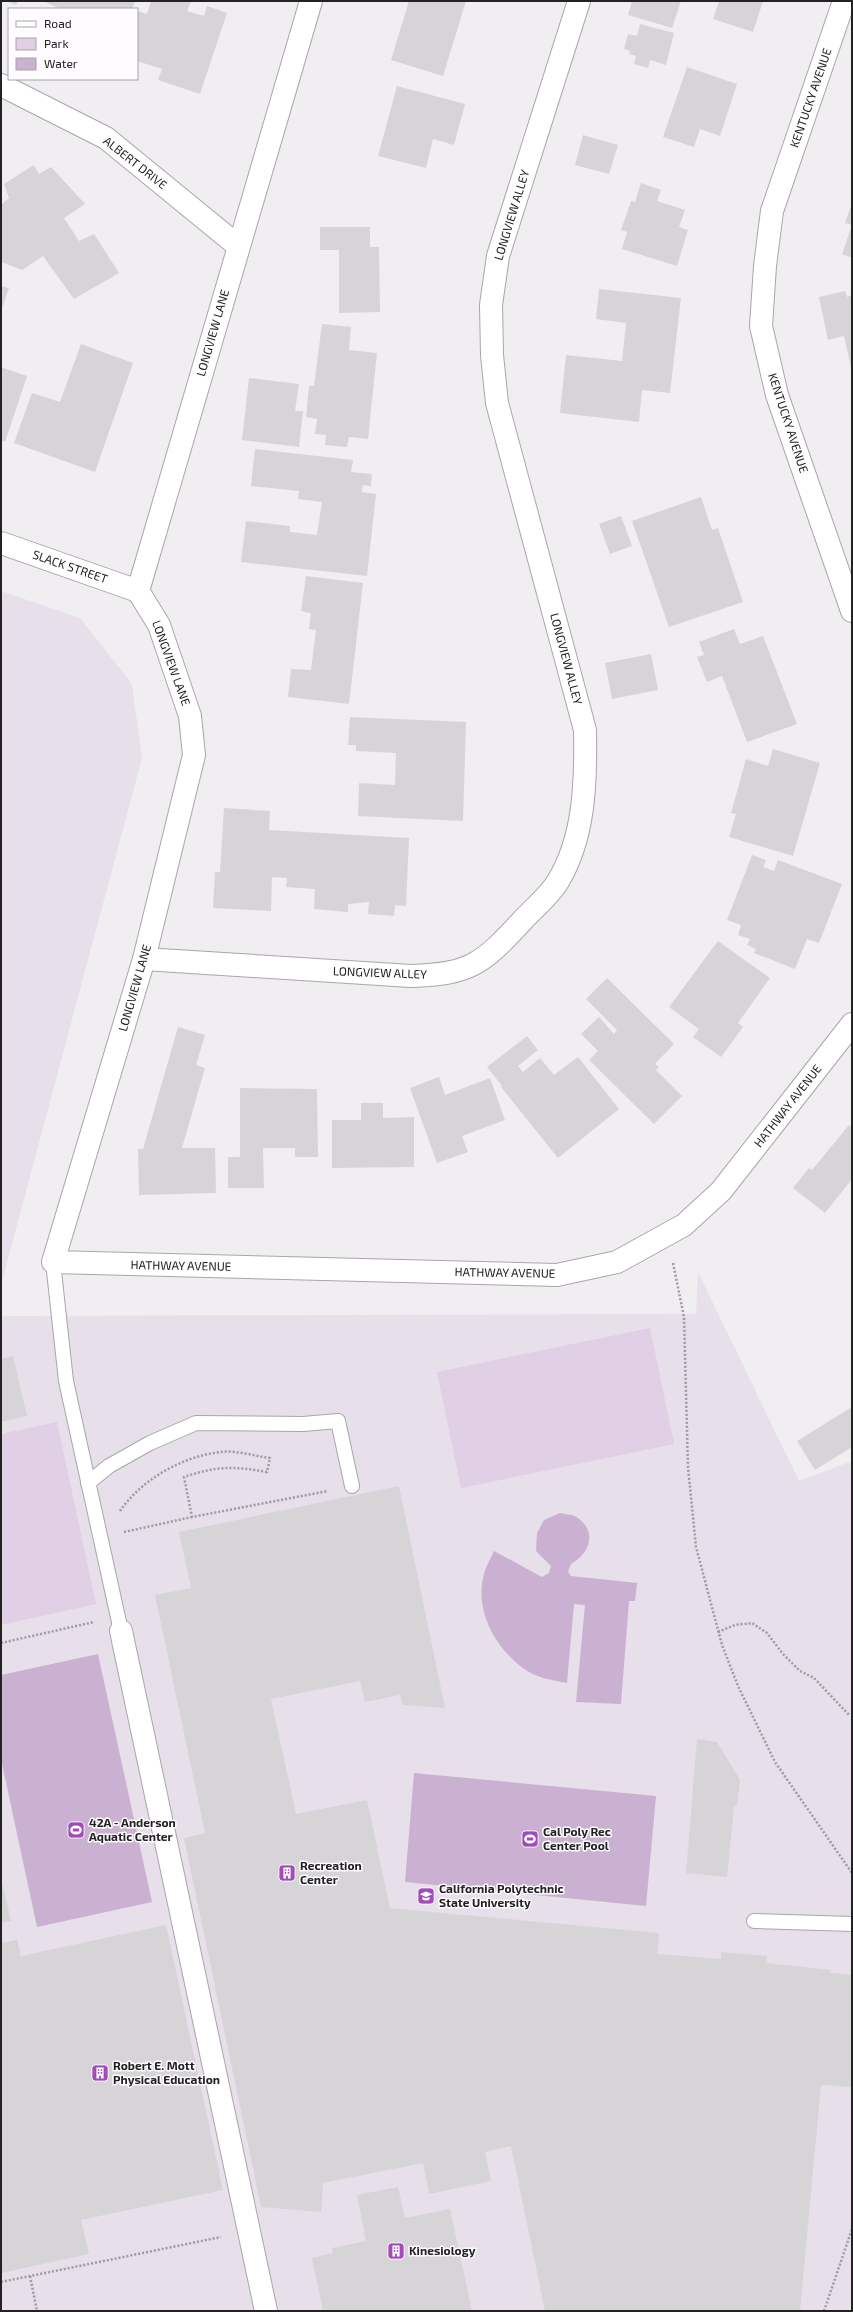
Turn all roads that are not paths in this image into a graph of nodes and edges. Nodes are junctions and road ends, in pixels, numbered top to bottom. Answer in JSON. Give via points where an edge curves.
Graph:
{"nodes":[{"id":1,"x":311,"y":1,"type":"edge"},
{"id":2,"x":579,"y":1,"type":"edge"},
{"id":3,"x":844,"y":1,"type":"edge"},
{"id":4,"x":1,"y":85,"type":"edge"},
{"id":5,"x":238,"y":246,"type":"junction"},
{"id":6,"x":1,"y":543,"type":"edge"},
{"id":7,"x":138,"y":591,"type":"junction"},
{"id":8,"x":852,"y":611,"type":"edge"},
{"id":9,"x":144,"y":959,"type":"junction"},
{"id":10,"x":852,"y":1024,"type":"edge"},
{"id":11,"x":53,"y":1262,"type":"junction"},
{"id":12,"x":88,"y":1483,"type":"junction"},
{"id":13,"x":352,"y":1486,"type":"road end"},
{"id":14,"x":120,"y":1623,"type":"joint"},
{"id":15,"x":754,"y":1922,"type":"dead end"},
{"id":16,"x":852,"y":1924,"type":"edge"},
{"id":17,"x":266,"y":2311,"type":"edge"}],
"edges":[{"from":1,"to":5,"type":"street","name":"LONGVIEW LANE"},
{"from":2,"to":9,"type":"street","name":"LONGVIEW ALLEY","via":[[498,256],[491,305],[492,355],[498,403],[585,730],[586,761],[579,828],[569,860],[556,884],[495,951],[474,966],[442,975],[411,976]]},
{"from":3,"to":8,"type":"street","name":"KENTUCKY AVENUE","via":[[772,211],[761,326],[777,395]]},
{"from":4,"to":5,"type":"street","name":"ALBERT DRIVE","via":[[106,138]]},
{"from":5,"to":7,"type":"street","name":"LONGVIEW LANE"},
{"from":6,"to":7,"type":"street","name":"SLACK STREET"},
{"from":7,"to":9,"type":"street","name":"LONGVIEW LANE","via":[[160,625],[190,716],[194,755]]},
{"from":9,"to":11,"type":"street","name":"LONGVIEW LANE"},
{"from":10,"to":11,"type":"street","name":"HATHWAY AVENUE","via":[[721,1191],[684,1225],[617,1262],[557,1275]]},
{"from":11,"to":12,"type":"lane","via":[[66,1381]]},
{"from":12,"to":13,"type":"lane","via":[[109,1466],[150,1443],[196,1423],[304,1424],[338,1421]]},
{"from":12,"to":14,"type":"lane"},
{"from":14,"to":17,"type":"street"},
{"from":15,"to":16,"type":"lane"}]}
